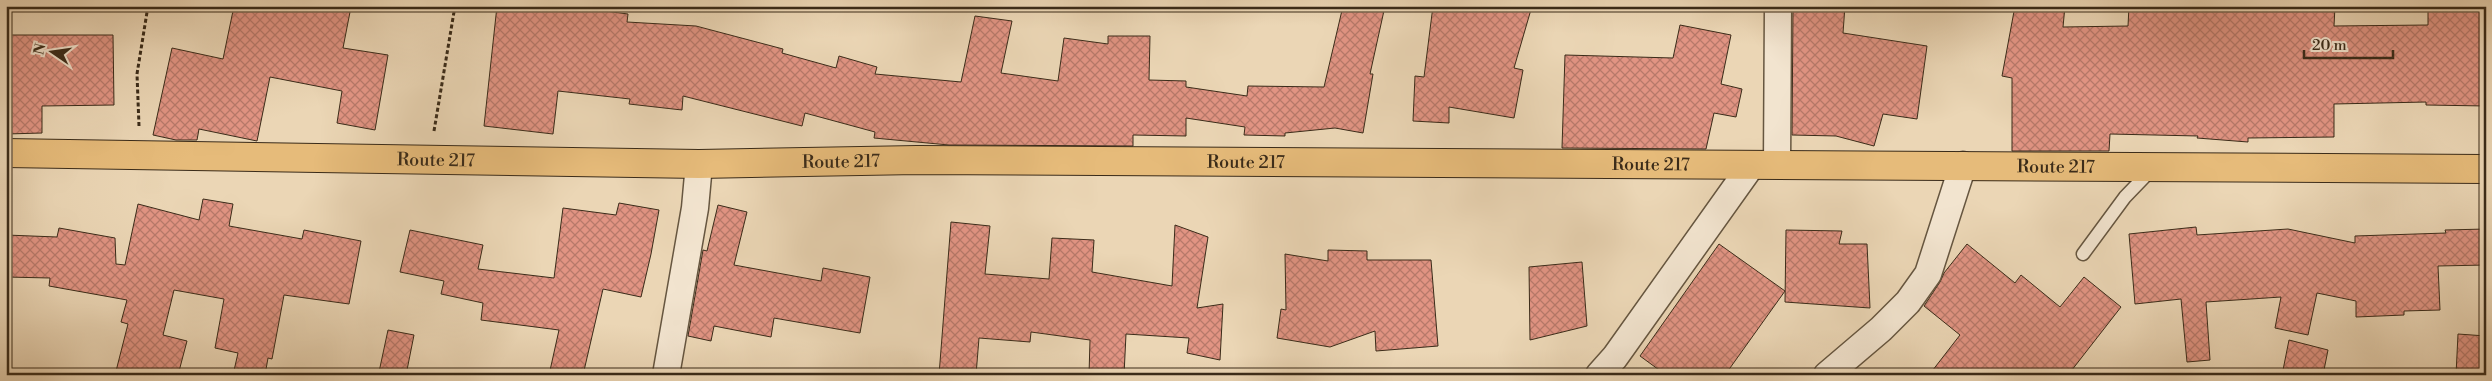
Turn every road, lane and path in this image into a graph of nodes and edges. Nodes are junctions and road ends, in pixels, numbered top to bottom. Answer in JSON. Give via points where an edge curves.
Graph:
{"nodes":[{"id":1,"x":148,"y":6,"type":"edge"},
{"id":2,"x":455,"y":6,"type":"edge"},
{"id":3,"x":1778,"y":6,"type":"edge"},
{"id":4,"x":6,"y":153,"type":"edge"},
{"id":5,"x":140,"y":154,"type":"junction"},
{"id":6,"x":430,"y":158,"type":"junction"},
{"id":7,"x":699,"y":164,"type":"junction"},
{"id":8,"x":1764,"y":165,"type":"junction"},
{"id":9,"x":1963,"y":165,"type":"junction"},
{"id":10,"x":2154,"y":166,"type":"junction"},
{"id":11,"x":2486,"y":169,"type":"edge"},
{"id":12,"x":2083,"y":254,"type":"dead end"},
{"id":13,"x":666,"y":375,"type":"edge"},
{"id":14,"x":1599,"y":375,"type":"edge"},
{"id":15,"x":1827,"y":375,"type":"edge"}],
"edges":[{"from":1,"to":5,"type":"path","via":[[137,74]]},
{"from":2,"to":6,"type":"path"},
{"from":3,"to":8,"type":"street"},
{"from":4,"to":5,"type":"main road","name":"Route 217"},
{"from":5,"to":6,"type":"main road","name":"Route 217"},
{"from":6,"to":7,"type":"main road","name":"Route 217"},
{"from":7,"to":8,"type":"main road","name":"Route 217","via":[[917,160]]},
{"from":7,"to":13,"type":"street","via":[[695,208]]},
{"from":8,"to":9,"type":"main road","name":"Route 217"},
{"from":8,"to":14,"type":"street"},
{"from":9,"to":10,"type":"main road","name":"Route 217"},
{"from":9,"to":15,"type":"street","via":[[1928,274],[1908,302],[1882,329]]},
{"from":10,"to":11,"type":"main road","name":"Route 217"},
{"from":10,"to":12,"type":"lane","via":[[2125,197]]}]}
